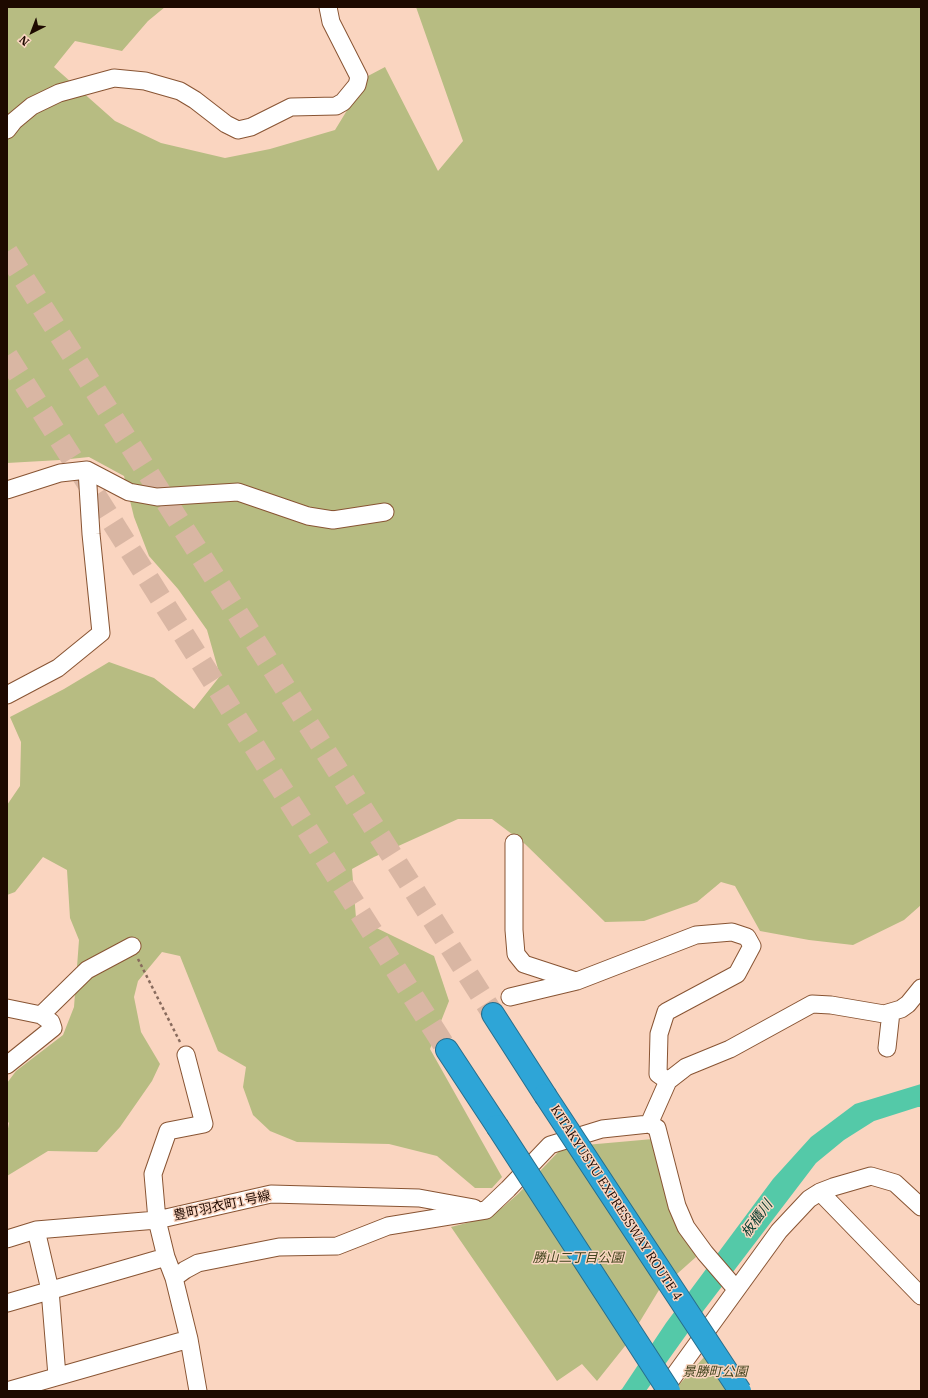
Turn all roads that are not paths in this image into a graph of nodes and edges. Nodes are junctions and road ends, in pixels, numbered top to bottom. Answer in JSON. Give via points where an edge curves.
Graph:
{"nodes":[{"id":1,"x":328,"y":7,"type":"edge"},
{"id":2,"x":7,"y":130,"type":"edge"},
{"id":3,"x":87,"y":470,"type":"junction"},
{"id":4,"x":7,"y":490,"type":"edge"},
{"id":5,"x":385,"y":512,"type":"dead end"},
{"id":6,"x":7,"y":695,"type":"edge"},
{"id":7,"x":514,"y":843,"type":"dead end"},
{"id":8,"x":132,"y":946,"type":"road end"},
{"id":9,"x":576,"y":981,"type":"junction"},
{"id":10,"x":921,"y":988,"type":"edge"},
{"id":11,"x":510,"y":997,"type":"dead end"},
{"id":12,"x":914,"y":1005,"type":"edge"},
{"id":13,"x":7,"y":1008,"type":"edge"},
{"id":14,"x":891,"y":1012,"type":"junction"},
{"id":15,"x":492,"y":1014,"type":"tunnel mouth"},
{"id":16,"x":41,"y":1015,"type":"junction"},
{"id":17,"x":887,"y":1048,"type":"dead end"},
{"id":18,"x":447,"y":1050,"type":"tunnel mouth"},
{"id":19,"x":186,"y":1055,"type":"road end"},
{"id":20,"x":7,"y":1065,"type":"edge"},
{"id":21,"x":668,"y":1080,"type":"junction"},
{"id":22,"x":649,"y":1124,"type":"junction"},
{"id":23,"x":820,"y":1192,"type":"junction"},
{"id":24,"x":921,"y":1207,"type":"edge"},
{"id":25,"x":486,"y":1210,"type":"junction"},
{"id":26,"x":157,"y":1220,"type":"junction"},
{"id":27,"x":36,"y":1230,"type":"junction"},
{"id":28,"x":7,"y":1239,"type":"edge"},
{"id":29,"x":166,"y":1257,"type":"junction"},
{"id":30,"x":174,"y":1278,"type":"junction"},
{"id":31,"x":734,"y":1286,"type":"junction"},
{"id":32,"x":50,"y":1290,"type":"junction"},
{"id":33,"x":921,"y":1296,"type":"edge"},
{"id":34,"x":7,"y":1302,"type":"edge"},
{"id":35,"x":190,"y":1339,"type":"junction"},
{"id":36,"x":57,"y":1376,"type":"junction"},
{"id":37,"x":7,"y":1391,"type":"edge"},
{"id":38,"x":198,"y":1391,"type":"edge"},
{"id":39,"x":663,"y":1391,"type":"edge"},
{"id":40,"x":669,"y":1391,"type":"edge"},
{"id":41,"x":740,"y":1391,"type":"edge"}],
"edges":[{"from":1,"to":2,"type":"street","via":[[331,22],[358,77],[357,85],[343,102],[336,106],[291,107],[251,127],[238,130],[180,91],[145,81],[114,78],[59,93],[32,106]]},
{"from":3,"to":4,"type":"street","via":[[60,473]]},
{"from":3,"to":5,"type":"street","via":[[129,492],[157,497],[238,492],[308,516],[334,520]]},
{"from":3,"to":6,"type":"street","via":[[101,633],[58,668]]},
{"from":7,"to":9,"type":"street","via":[[516,954],[524,964]]},
{"from":8,"to":16,"type":"street","via":[[87,970]]},
{"from":9,"to":11,"type":"street"},
{"from":9,"to":21,"type":"street","via":[[696,935],[732,932],[747,936],[752,946],[736,974],[666,1012],[659,1034],[658,1074]]},
{"from":10,"to":12,"type":"street"},
{"from":12,"to":14,"type":"street"},
{"from":13,"to":16,"type":"street"},
{"from":14,"to":17,"type":"street"},
{"from":14,"to":21,"type":"street","via":[[884,1014],[812,1004],[730,1049],[686,1067]]},
{"from":15,"to":41,"type":"highway","name":"KITAKYUSYU EXPRESSWAY ROUTE 4","bridge":true},
{"from":16,"to":20,"type":"street","via":[[51,1022],[53,1028]]},
{"from":18,"to":40,"type":"highway","bridge":true},
{"from":19,"to":26,"type":"street","via":[[204,1124],[168,1131],[153,1174]]},
{"from":21,"to":22,"type":"street"},
{"from":22,"to":25,"type":"street","via":[[602,1129],[550,1145]]},
{"from":22,"to":31,"type":"street","via":[[657,1128],[677,1206],[686,1227]]},
{"from":23,"to":24,"type":"street","via":[[871,1176],[895,1183]]},
{"from":23,"to":31,"type":"street","via":[[809,1199]]},
{"from":23,"to":33,"type":"street"},
{"from":25,"to":26,"type":"street","name":"豊町羽衣町1号線","via":[[419,1198],[271,1194]]},
{"from":25,"to":30,"type":"street","via":[[388,1226],[337,1246],[279,1247],[198,1263]]},
{"from":26,"to":27,"type":"street","name":"豊町羽衣町1号線"},
{"from":26,"to":29,"type":"street"},
{"from":27,"to":28,"type":"street","name":"豊町羽衣町1号線"},
{"from":27,"to":32,"type":"street"},
{"from":29,"to":30,"type":"street"},
{"from":29,"to":32,"type":"street"},
{"from":30,"to":35,"type":"street"},
{"from":31,"to":39,"type":"street"},
{"from":32,"to":34,"type":"street"},
{"from":32,"to":36,"type":"street"},
{"from":35,"to":36,"type":"street"},
{"from":35,"to":38,"type":"street"},
{"from":36,"to":37,"type":"street"}]}
